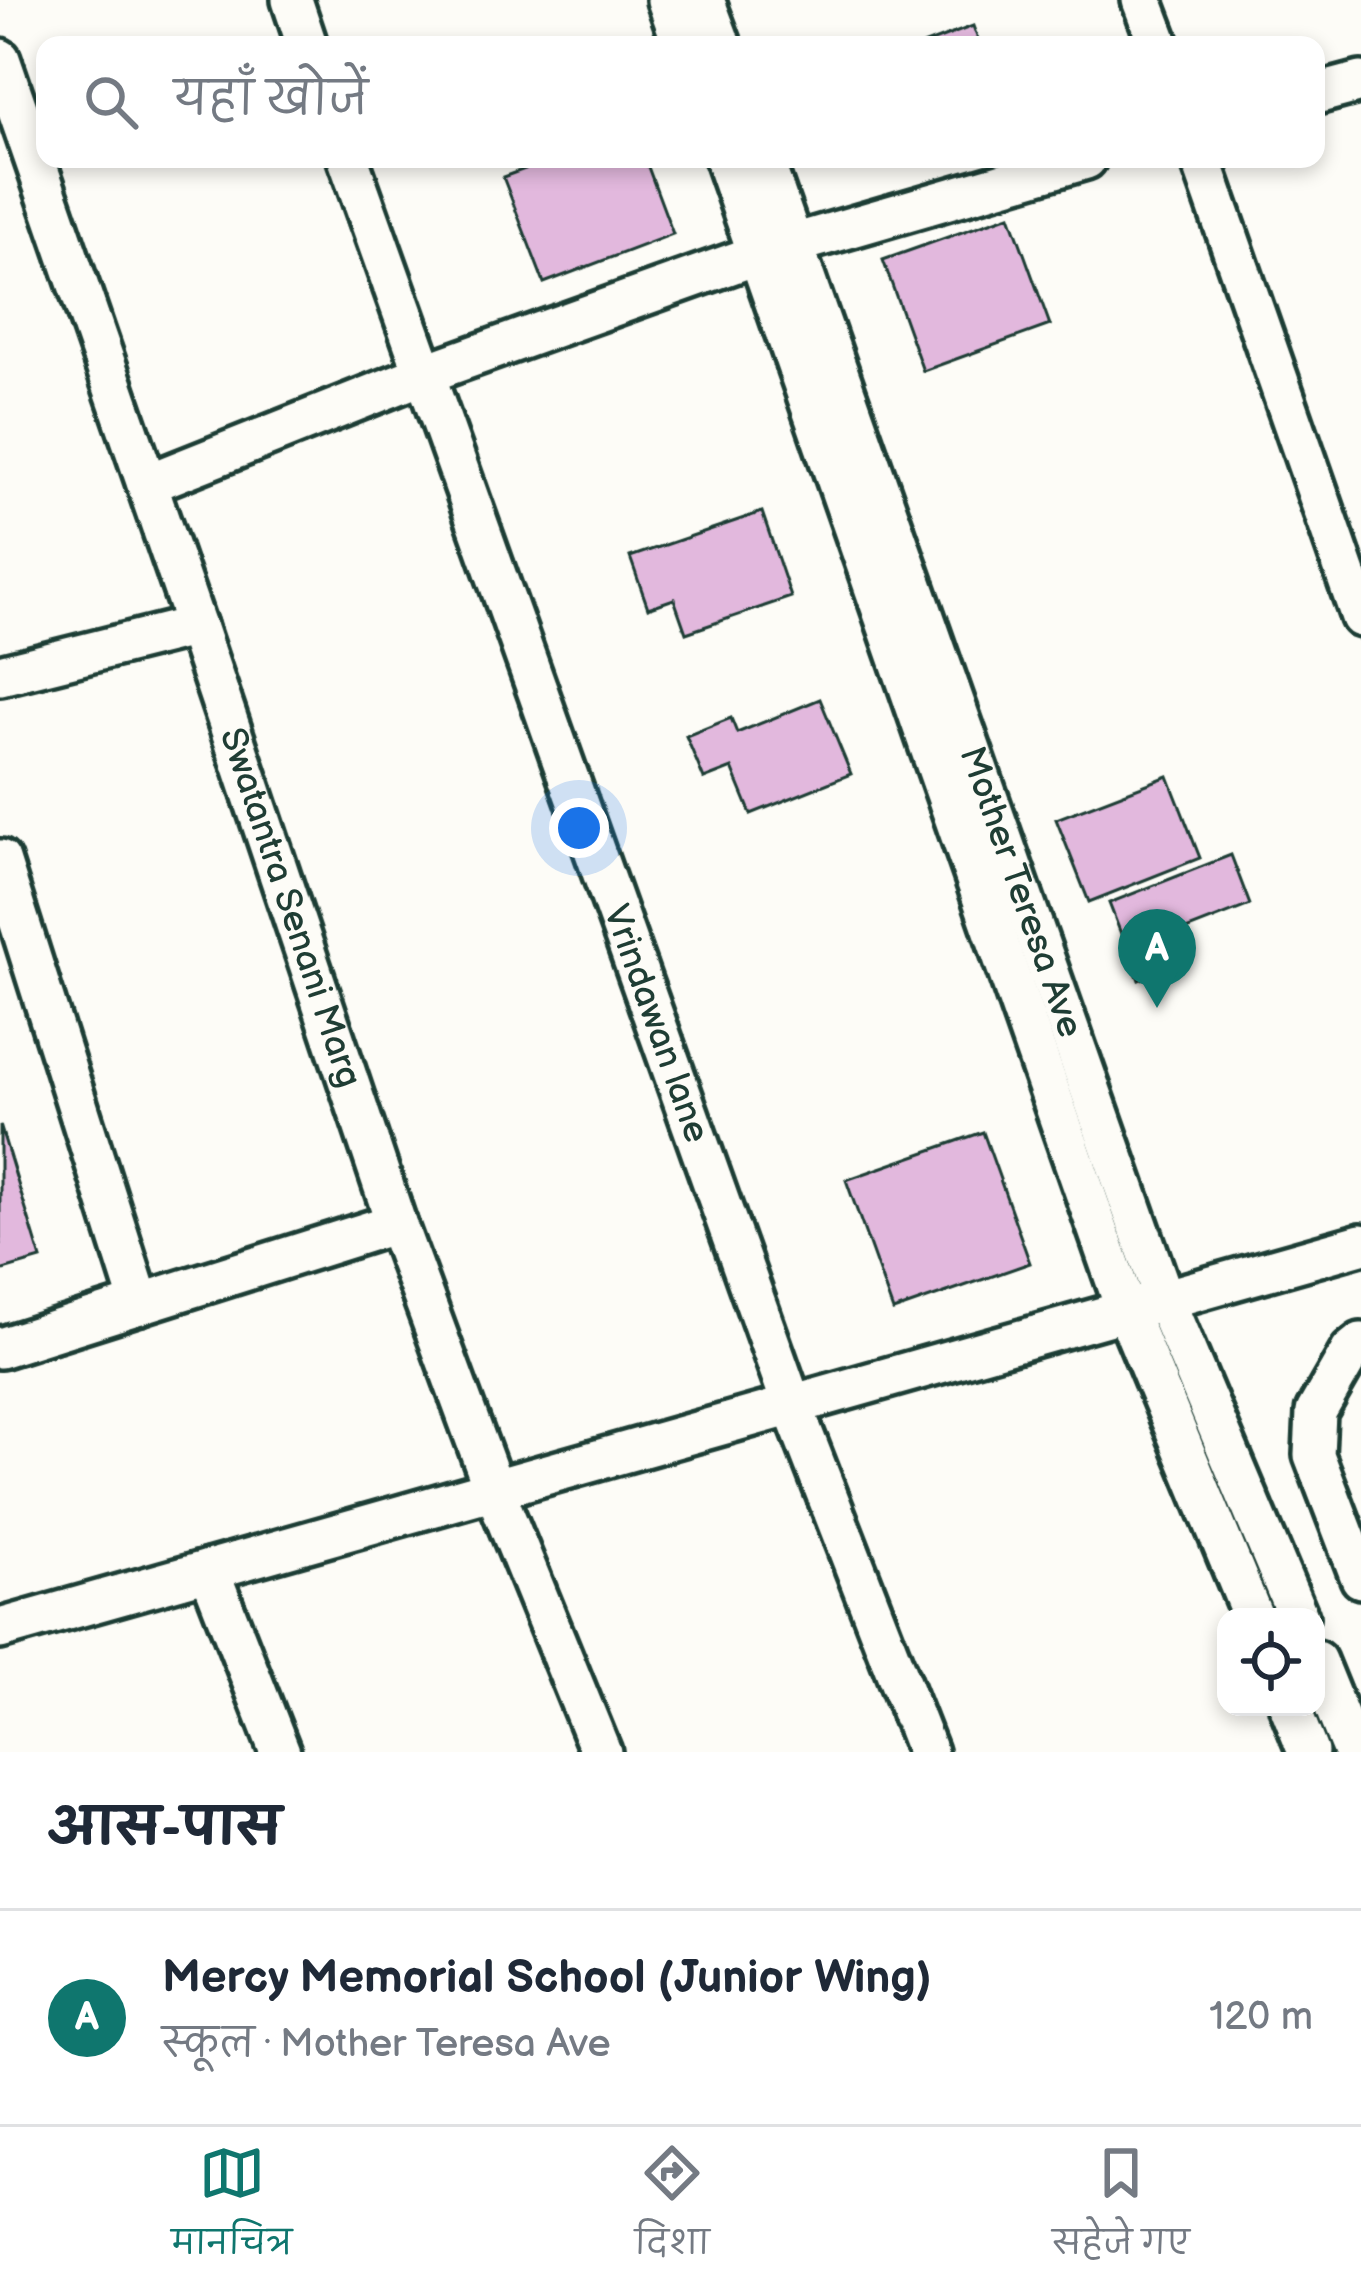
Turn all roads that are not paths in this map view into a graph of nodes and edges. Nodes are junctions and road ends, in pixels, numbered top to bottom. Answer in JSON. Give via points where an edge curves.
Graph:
{"nodes":[{"id":1,"x":292,"y":0,"type":"edge"},
{"id":2,"x":667,"y":0,"type":"edge"},
{"id":3,"x":704,"y":0,"type":"edge"},
{"id":4,"x":1142,"y":0,"type":"edge"},
{"id":5,"x":305,"y":36,"type":"edge"},
{"id":6,"x":680,"y":36,"type":"edge"},
{"id":7,"x":718,"y":36,"type":"edge"},
{"id":8,"x":1156,"y":36,"type":"edge"},
{"id":9,"x":0,"y":58,"type":"edge"},
{"id":10,"x":1361,"y":82,"type":"edge"},
{"id":11,"x":1325,"y":92,"type":"edge"},
{"id":12,"x":36,"y":162,"type":"edge"},
{"id":13,"x":38,"y":168,"type":"edge"},
{"id":14,"x":351,"y":168,"type":"edge"},
{"id":15,"x":729,"y":168,"type":"edge"},
{"id":16,"x":765,"y":168,"type":"edge"},
{"id":17,"x":1056,"y":168,"type":"edge"},
{"id":18,"x":1204,"y":168,"type":"edge"},
{"id":19,"x":777,"y":249,"type":"junction"},
{"id":20,"x":424,"y":374,"type":"junction"},
{"id":21,"x":147,"y":484,"type":"junction"},
{"id":22,"x":1361,"y":617,"type":"edge"},
{"id":23,"x":196,"y":626,"type":"junction"},
{"id":24,"x":0,"y":675,"type":"edge"},
{"id":25,"x":0,"y":860,"type":"edge"},
{"id":26,"x":12,"y":940,"type":"edge"},
{"id":27,"x":396,"y":1223,"type":"junction"},
{"id":28,"x":1361,"y":1244,"type":"edge"},
{"id":29,"x":140,"y":1304,"type":"junction"},
{"id":30,"x":1145,"y":1304,"type":"junction"},
{"id":31,"x":1361,"y":1343,"type":"edge"},
{"id":32,"x":0,"y":1348,"type":"edge"},
{"id":33,"x":792,"y":1405,"type":"junction"},
{"id":34,"x":494,"y":1489,"type":"junction"},
{"id":35,"x":209,"y":1570,"type":"junction"},
{"id":36,"x":1361,"y":1577,"type":"edge"},
{"id":37,"x":1249,"y":1608,"type":"edge"},
{"id":38,"x":1294,"y":1608,"type":"edge"},
{"id":39,"x":0,"y":1629,"type":"edge"},
{"id":40,"x":1329,"y":1676,"type":"edge"},
{"id":41,"x":1294,"y":1716,"type":"edge"},
{"id":42,"x":280,"y":1752,"type":"edge"},
{"id":43,"x":602,"y":1752,"type":"edge"},
{"id":44,"x":927,"y":1752,"type":"edge"},
{"id":45,"x":1308,"y":1752,"type":"edge"},
{"id":46,"x":1353,"y":1752,"type":"edge"}],
"edges":[{"from":1,"to":5,"type":"street"},
{"from":2,"to":6,"type":"street"},
{"from":3,"to":7,"type":"street"},
{"from":4,"to":8,"type":"street"},
{"from":9,"to":12,"type":"street","name":"Swatantra Senani Marg"},
{"from":10,"to":11,"type":"street"},
{"from":13,"to":21,"type":"street","name":"Swatantra Senani Marg"},
{"from":14,"to":20,"type":"street","name":"Vrindawan lane"},
{"from":15,"to":19,"type":"street"},
{"from":16,"to":19,"type":"street"},
{"from":17,"to":19,"type":"street"},
{"from":18,"to":22,"type":"street"},
{"from":19,"to":20,"type":"street"},
{"from":19,"to":30,"type":"street"},
{"from":20,"to":21,"type":"street"},
{"from":20,"to":33,"type":"street","name":"Vrindawan lane"},
{"from":21,"to":23,"type":"street","name":"Swatantra Senani Marg"},
{"from":23,"to":24,"type":"street"},
{"from":23,"to":27,"type":"street","name":"Swatantra Senani Marg"},
{"from":25,"to":26,"type":"street"},
{"from":26,"to":29,"type":"street"},
{"from":27,"to":29,"type":"street"},
{"from":27,"to":34,"type":"street","name":"Swatantra Senani Marg"},
{"from":28,"to":30,"type":"street"},
{"from":29,"to":32,"type":"street"},
{"from":30,"to":33,"type":"street"},
{"from":30,"to":37,"type":"street"},
{"from":30,"to":38,"type":"street"},
{"from":31,"to":36,"type":"street","via":[[1316,1412],[1314,1454]]},
{"from":33,"to":34,"type":"street"},
{"from":33,"to":44,"type":"street","name":"Vrindawan lane"},
{"from":34,"to":35,"type":"street"},
{"from":34,"to":43,"type":"street","name":"Swatantra Senani Marg"},
{"from":35,"to":39,"type":"street"},
{"from":35,"to":42,"type":"street"},
{"from":40,"to":46,"type":"street"},
{"from":41,"to":45,"type":"street"}]}
